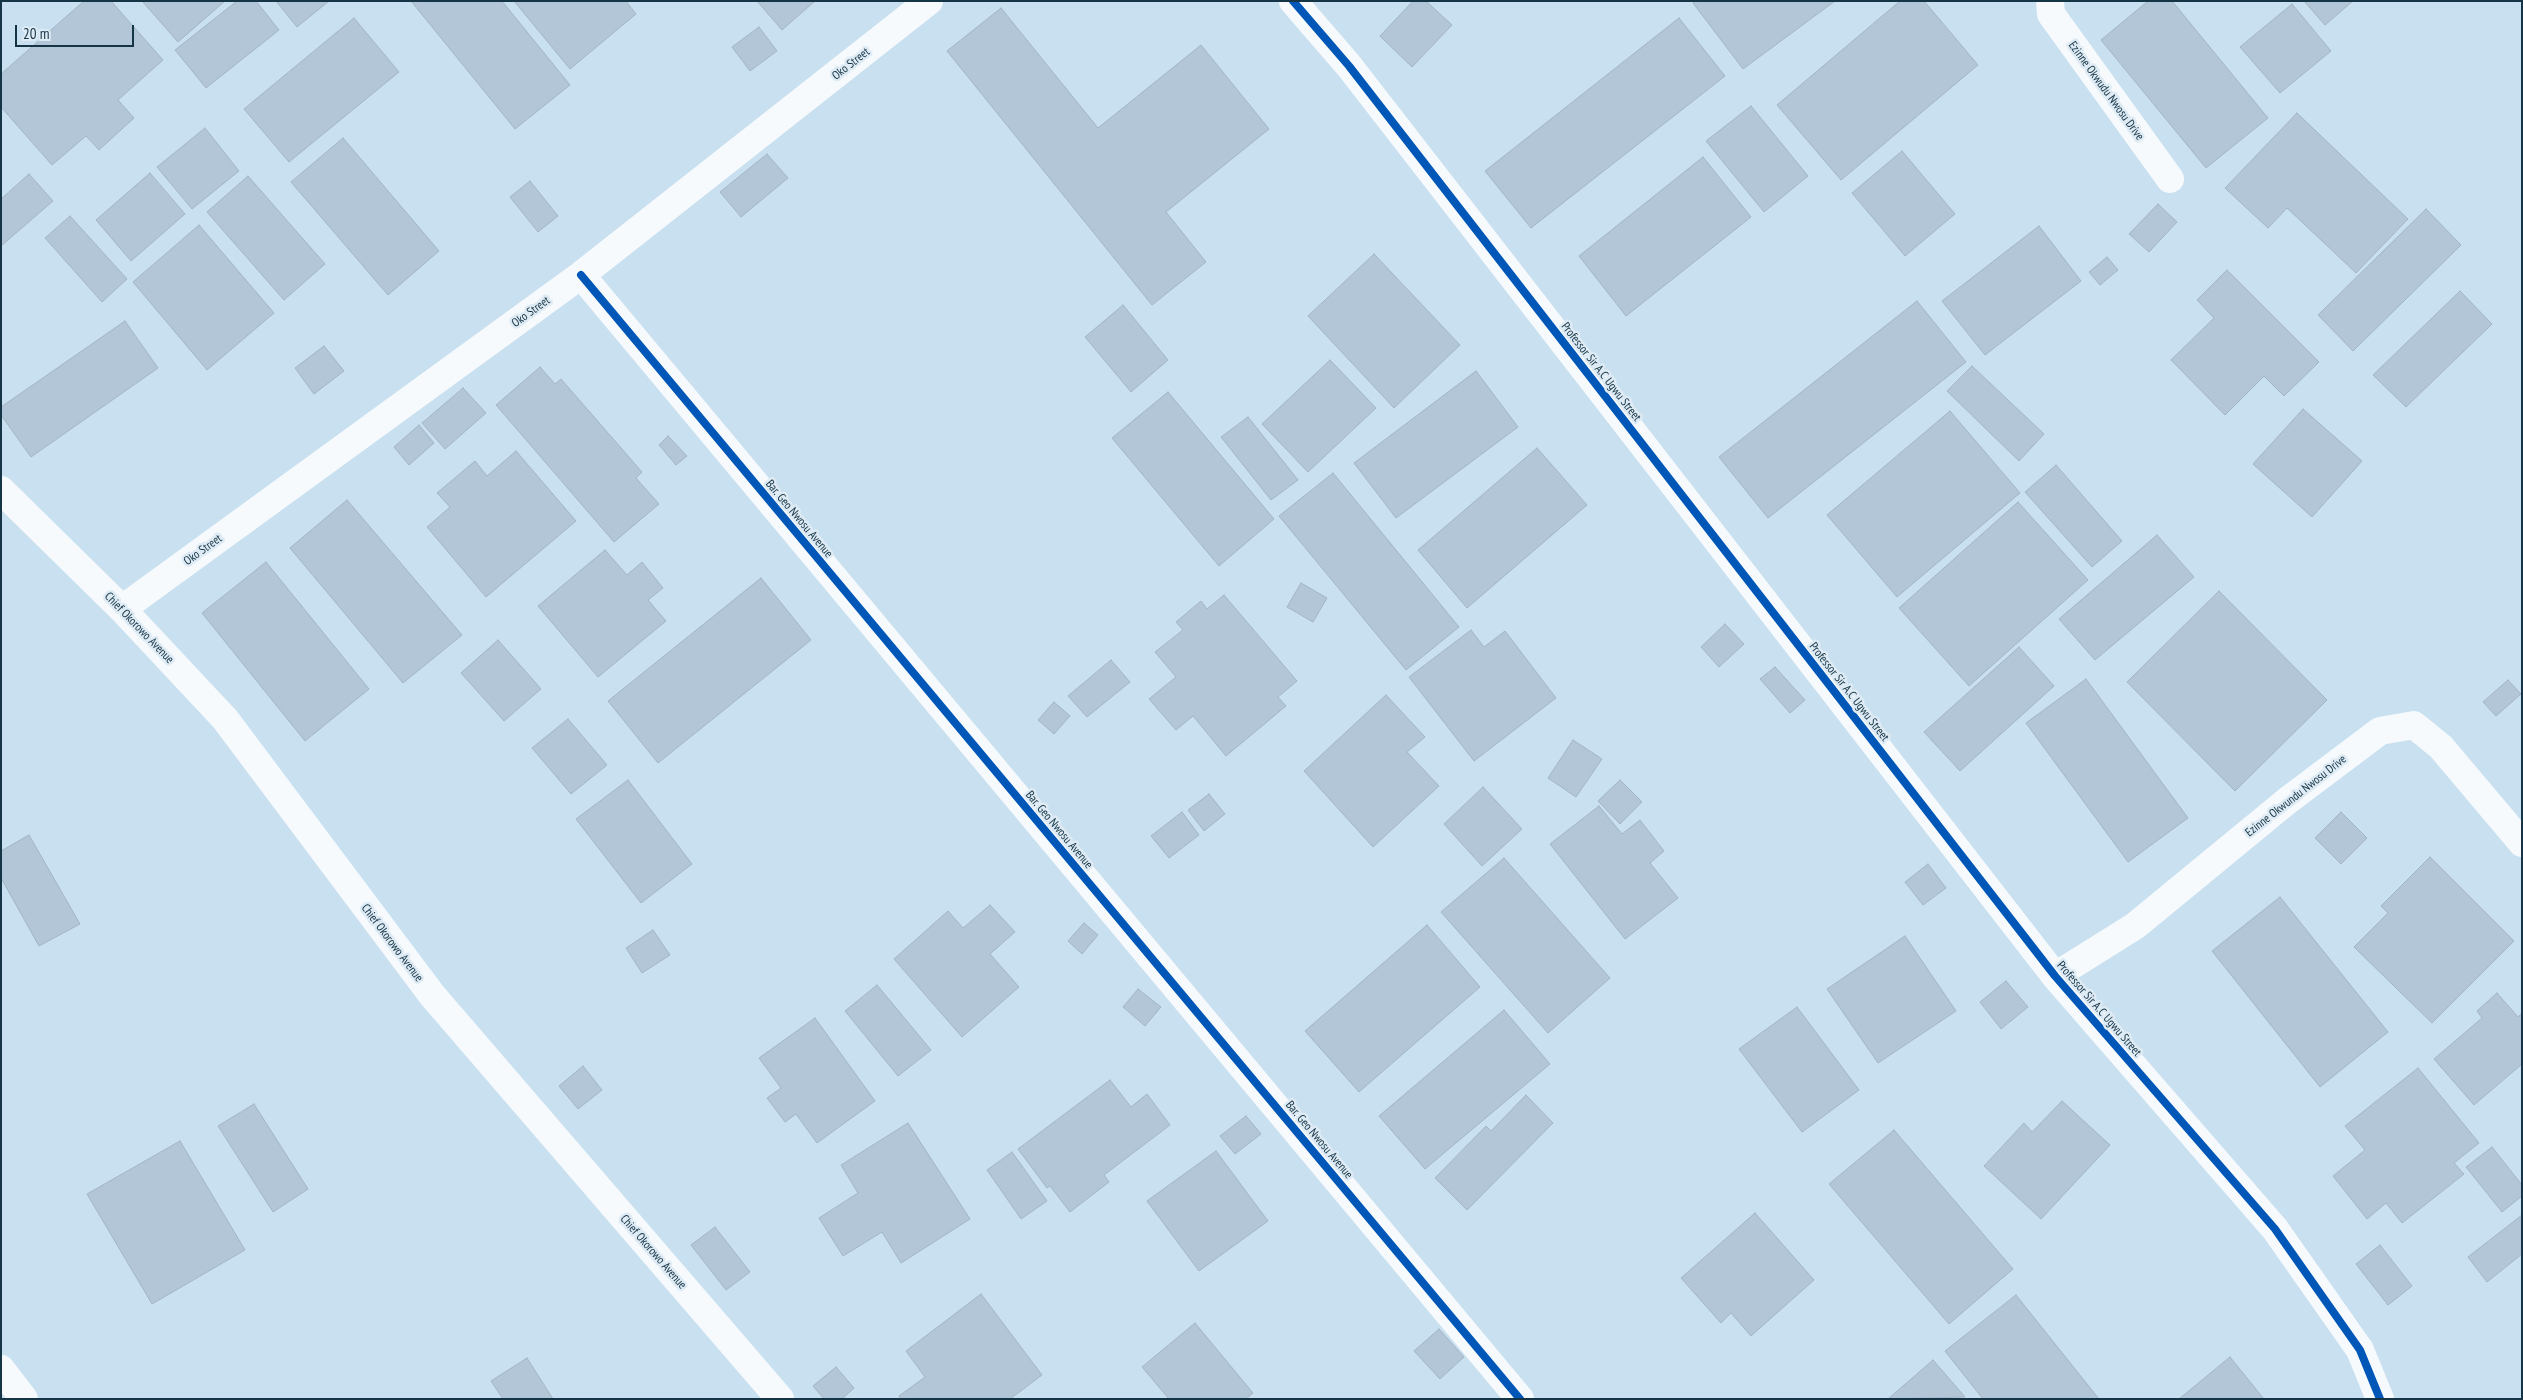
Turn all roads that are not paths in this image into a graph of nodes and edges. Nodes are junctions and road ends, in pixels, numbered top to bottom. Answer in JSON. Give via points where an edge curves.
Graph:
{"nodes":[{"id":1,"x":930,"y":1,"type":"edge"},
{"id":2,"x":1293,"y":1,"type":"edge"},
{"id":3,"x":2050,"y":1,"type":"edge"},
{"id":4,"x":2170,"y":179,"type":"dead end"},
{"id":5,"x":581,"y":275,"type":"junction"},
{"id":6,"x":1,"y":490,"type":"edge"},
{"id":7,"x":122,"y":608,"type":"junction"},
{"id":8,"x":2522,"y":843,"type":"edge"},
{"id":9,"x":2055,"y":976,"type":"junction"},
{"id":10,"x":1,"y":1369,"type":"edge"},
{"id":11,"x":24,"y":1399,"type":"edge"},
{"id":12,"x":780,"y":1399,"type":"edge"},
{"id":13,"x":1520,"y":1399,"type":"edge"},
{"id":14,"x":2380,"y":1399,"type":"edge"}],
"edges":[{"from":1,"to":5,"type":"street","name":"Oko Street"},
{"from":2,"to":9,"type":"street","name":"Professor Sir A.C Ugwu Street","via":[[1350,66]]},
{"from":3,"to":4,"type":"street","name":"Ezinne Okwudu Nwosu Drive","via":[[2051,14]]},
{"from":5,"to":7,"type":"street","name":"Oko Street"},
{"from":5,"to":13,"type":"street","name":"Bar. Geo Nwosu Avenue"},
{"from":6,"to":7,"type":"street","name":"Chief Okorowo Avenue"},
{"from":7,"to":12,"type":"street","name":"Chief Okorowo Avenue","via":[[225,719],[432,995]]},
{"from":8,"to":9,"type":"street","name":"Ezinne Okwundu Nwosu Drive","via":[[2441,747],[2414,725],[2380,731],[2286,801],[2135,926]]},
{"from":9,"to":14,"type":"street","name":"Professor Sir A.C Ugwu Street","via":[[2275,1229],[2360,1350]]},
{"from":10,"to":11,"type":"street"}]}
